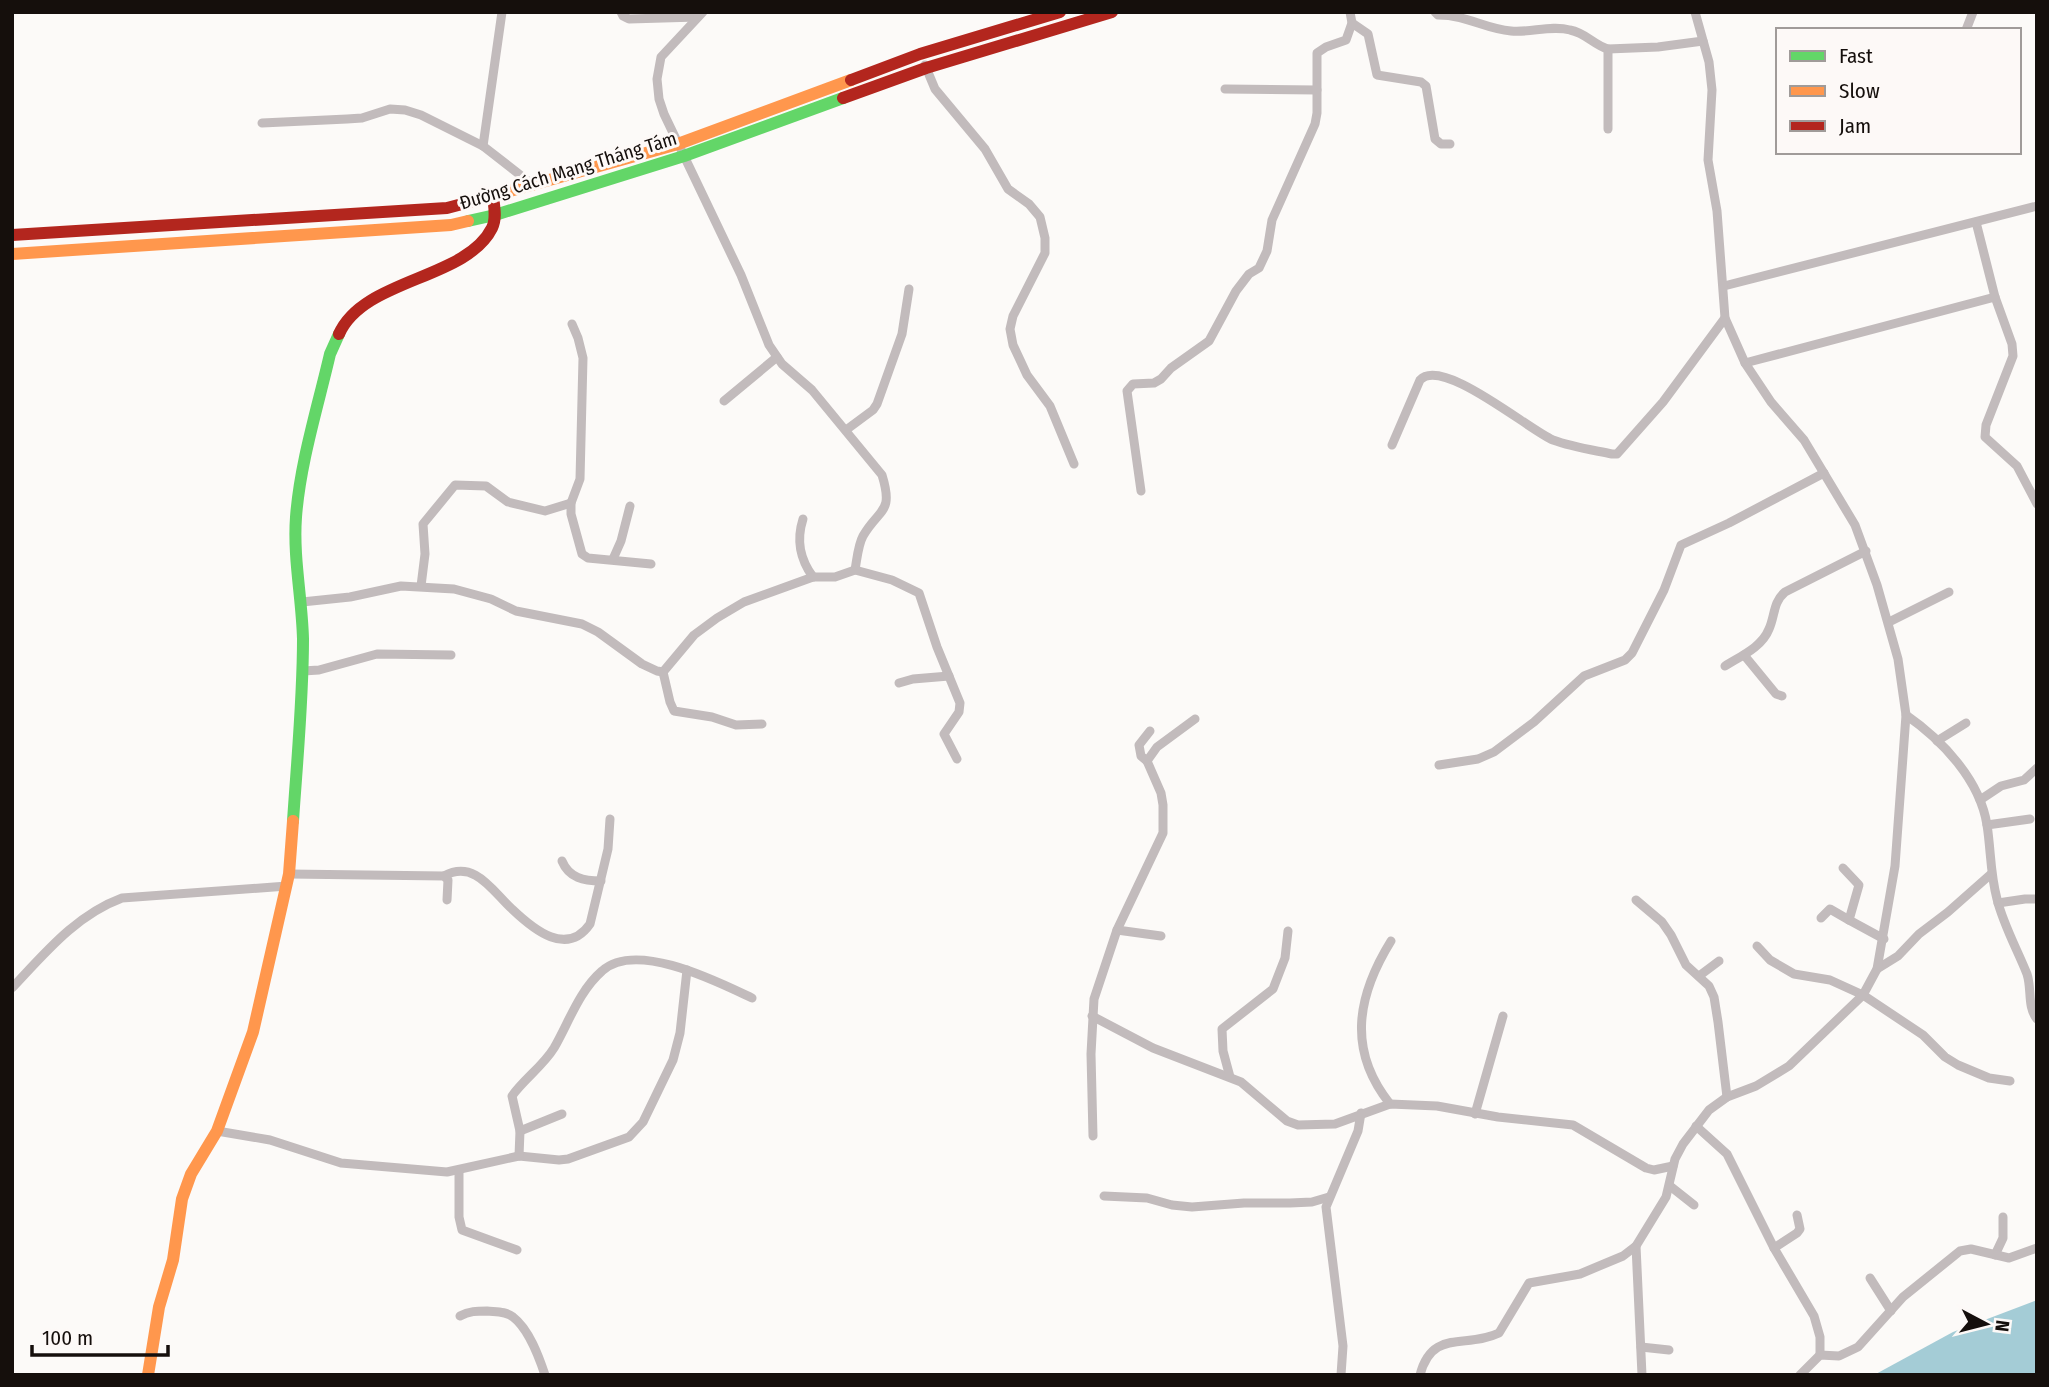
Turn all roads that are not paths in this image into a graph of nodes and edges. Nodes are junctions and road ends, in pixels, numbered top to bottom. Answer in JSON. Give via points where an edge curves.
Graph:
{"nodes":[{"id":1,"x":502,"y":12,"type":"edge"},
{"id":2,"x":621,"y":12,"type":"edge"},
{"id":3,"x":1060,"y":12,"type":"edge"},
{"id":4,"x":1112,"y":12,"type":"edge"},
{"id":5,"x":1350,"y":12,"type":"edge"},
{"id":6,"x":1435,"y":12,"type":"edge"},
{"id":7,"x":1695,"y":12,"type":"edge"},
{"id":8,"x":700,"y":15,"type":"edge"},
{"id":9,"x":1024,"y":22,"type":"junction"},
{"id":10,"x":1352,"y":23,"type":"junction"},
{"id":11,"x":1028,"y":38,"type":"junction"},
{"id":12,"x":1703,"y":40,"type":"junction"},
{"id":13,"x":1608,"y":49,"type":"junction"},
{"id":14,"x":920,"y":54,"type":"junction"},
{"id":15,"x":926,"y":68,"type":"junction"},
{"id":16,"x":1225,"y":89,"type":"dead end"},
{"id":17,"x":1317,"y":90,"type":"junction"},
{"id":18,"x":262,"y":123,"type":"dead end"},
{"id":19,"x":1608,"y":129,"type":"dead end"},
{"id":20,"x":678,"y":144,"type":"junction"},
{"id":21,"x":1450,"y":144,"type":"dead end"},
{"id":22,"x":483,"y":146,"type":"junction"},
{"id":23,"x":684,"y":156,"type":"junction"},
{"id":24,"x":533,"y":185,"type":"junction"},
{"id":25,"x":493,"y":196,"type":"junction"},
{"id":26,"x":2037,"y":206,"type":"edge"},
{"id":27,"x":495,"y":215,"type":"junction"},
{"id":28,"x":1976,"y":222,"type":"junction"},
{"id":29,"x":12,"y":235,"type":"edge"},
{"id":30,"x":12,"y":254,"type":"edge"},
{"id":31,"x":1724,"y":286,"type":"junction"},
{"id":32,"x":909,"y":289,"type":"dead end"},
{"id":33,"x":1995,"y":297,"type":"junction"},
{"id":34,"x":1725,"y":317,"type":"junction"},
{"id":35,"x":572,"y":324,"type":"dead end"},
{"id":36,"x":777,"y":357,"type":"junction"},
{"id":37,"x":1745,"y":363,"type":"junction"},
{"id":38,"x":724,"y":401,"type":"dead end"},
{"id":39,"x":846,"y":430,"type":"junction"},
{"id":40,"x":1392,"y":445,"type":"dead end"},
{"id":41,"x":1074,"y":464,"type":"dead end"},
{"id":42,"x":1825,"y":473,"type":"junction"},
{"id":43,"x":1140,"y":491,"type":"dead end"},
{"id":44,"x":571,"y":503,"type":"junction"},
{"id":45,"x":2037,"y":505,"type":"edge"},
{"id":46,"x":630,"y":506,"type":"dead end"},
{"id":47,"x":803,"y":519,"type":"dead end"},
{"id":48,"x":1866,"y":551,"type":"junction"},
{"id":49,"x":613,"y":559,"type":"junction"},
{"id":50,"x":651,"y":564,"type":"dead end"},
{"id":51,"x":855,"y":570,"type":"junction"},
{"id":52,"x":814,"y":577,"type":"junction"},
{"id":53,"x":421,"y":586,"type":"junction"},
{"id":54,"x":1949,"y":592,"type":"dead end"},
{"id":55,"x":302,"y":602,"type":"junction"},
{"id":56,"x":1889,"y":622,"type":"junction"},
{"id":57,"x":451,"y":654,"type":"dead end"},
{"id":58,"x":1744,"y":654,"type":"junction"},
{"id":59,"x":1725,"y":666,"type":"dead end"},
{"id":60,"x":303,"y":671,"type":"junction"},
{"id":61,"x":663,"y":672,"type":"junction"},
{"id":62,"x":949,"y":676,"type":"junction"},
{"id":63,"x":899,"y":683,"type":"dead end"},
{"id":64,"x":1782,"y":696,"type":"dead end"},
{"id":65,"x":1906,"y":715,"type":"junction"},
{"id":66,"x":1195,"y":719,"type":"dead end"},
{"id":67,"x":762,"y":723,"type":"dead end"},
{"id":68,"x":1965,"y":723,"type":"dead end"},
{"id":69,"x":1150,"y":731,"type":"dead end"},
{"id":70,"x":1937,"y":741,"type":"junction"},
{"id":71,"x":957,"y":759,"type":"dead end"},
{"id":72,"x":1147,"y":761,"type":"junction"},
{"id":73,"x":1439,"y":765,"type":"dead end"},
{"id":74,"x":2037,"y":768,"type":"edge"},
{"id":75,"x":1980,"y":800,"type":"junction"},
{"id":76,"x":610,"y":819,"type":"dead end"},
{"id":77,"x":2030,"y":819,"type":"dead end"},
{"id":78,"x":1987,"y":825,"type":"junction"},
{"id":79,"x":562,"y":861,"type":"dead end"},
{"id":80,"x":1843,"y":868,"type":"dead end"},
{"id":81,"x":1991,"y":874,"type":"junction"},
{"id":82,"x":444,"y":876,"type":"junction"},
{"id":83,"x":288,"y":880,"type":"junction"},
{"id":84,"x":601,"y":881,"type":"junction"},
{"id":85,"x":2037,"y":899,"type":"edge"},
{"id":86,"x":447,"y":900,"type":"dead end"},
{"id":87,"x":1636,"y":900,"type":"dead end"},
{"id":88,"x":1998,"y":903,"type":"junction"},
{"id":89,"x":1821,"y":918,"type":"dead end"},
{"id":90,"x":1849,"y":920,"type":"junction"},
{"id":91,"x":1118,"y":930,"type":"junction"},
{"id":92,"x":1288,"y":931,"type":"dead end"},
{"id":93,"x":1161,"y":936,"type":"dead end"},
{"id":94,"x":1884,"y":939,"type":"junction"},
{"id":95,"x":1391,"y":941,"type":"dead end"},
{"id":96,"x":1757,"y":946,"type":"dead end"},
{"id":97,"x":1719,"y":961,"type":"dead end"},
{"id":98,"x":1877,"y":969,"type":"junction"},
{"id":99,"x":687,"y":970,"type":"junction"},
{"id":100,"x":1699,"y":976,"type":"junction"},
{"id":101,"x":2034,"y":983,"type":"edge"},
{"id":102,"x":12,"y":988,"type":"edge"},
{"id":103,"x":1863,"y":995,"type":"junction"},
{"id":104,"x":752,"y":998,"type":"dead end"},
{"id":105,"x":1092,"y":1016,"type":"junction"},
{"id":106,"x":1503,"y":1016,"type":"dead end"},
{"id":107,"x":2037,"y":1020,"type":"edge"},
{"id":108,"x":1230,"y":1077,"type":"junction"},
{"id":109,"x":2010,"y":1081,"type":"dead end"},
{"id":110,"x":1727,"y":1097,"type":"junction"},
{"id":111,"x":1390,"y":1104,"type":"junction"},
{"id":112,"x":1361,"y":1113,"type":"junction"},
{"id":113,"x":562,"y":1114,"type":"dead end"},
{"id":114,"x":1475,"y":1114,"type":"junction"},
{"id":115,"x":1696,"y":1126,"type":"junction"},
{"id":116,"x":217,"y":1131,"type":"junction"},
{"id":117,"x":520,"y":1131,"type":"junction"},
{"id":118,"x":1094,"y":1136,"type":"dead end"},
{"id":119,"x":519,"y":1156,"type":"junction"},
{"id":120,"x":1673,"y":1166,"type":"junction"},
{"id":121,"x":459,"y":1170,"type":"junction"},
{"id":122,"x":1670,"y":1186,"type":"junction"},
{"id":123,"x":1104,"y":1196,"type":"dead end"},
{"id":124,"x":1329,"y":1197,"type":"junction"},
{"id":125,"x":1694,"y":1205,"type":"dead end"},
{"id":126,"x":1797,"y":1215,"type":"dead end"},
{"id":127,"x":2003,"y":1217,"type":"dead end"},
{"id":128,"x":1636,"y":1246,"type":"junction"},
{"id":129,"x":1774,"y":1248,"type":"junction"},
{"id":130,"x":2037,"y":1248,"type":"edge"},
{"id":131,"x":517,"y":1250,"type":"dead end"},
{"id":132,"x":1995,"y":1255,"type":"junction"},
{"id":133,"x":1870,"y":1278,"type":"dead end"},
{"id":134,"x":1891,"y":1311,"type":"junction"},
{"id":135,"x":460,"y":1316,"type":"dead end"},
{"id":136,"x":1641,"y":1347,"type":"junction"},
{"id":137,"x":1669,"y":1350,"type":"dead end"},
{"id":138,"x":1820,"y":1355,"type":"junction"},
{"id":139,"x":149,"y":1375,"type":"edge"},
{"id":140,"x":545,"y":1375,"type":"edge"},
{"id":141,"x":1341,"y":1375,"type":"edge"},
{"id":142,"x":1420,"y":1375,"type":"edge"},
{"id":143,"x":1642,"y":1375,"type":"edge"},
{"id":144,"x":1800,"y":1375,"type":"edge"}],
"edges":[{"from":1,"to":22,"type":"street"},
{"from":2,"to":8,"type":"street","via":[[629,19]]},
{"from":3,"to":9,"type":"main road","name":"Đường Cách Mạng Tháng Tám"},
{"from":4,"to":11,"type":"main road","name":"Đường Cách Mạng Tháng Tám"},
{"from":5,"to":10,"type":"street"},
{"from":6,"to":13,"type":"street","via":[[1512,32],[1568,29]]},
{"from":7,"to":12,"type":"street"},
{"from":8,"to":20,"type":"street","via":[[660,57],[659,99]]},
{"from":9,"to":11,"type":"main road"},
{"from":9,"to":14,"type":"main road","name":"Đường Cách Mạng Tháng Tám"},
{"from":10,"to":17,"type":"street","via":[[1346,40],[1317,53]]},
{"from":10,"to":21,"type":"street","via":[[1368,34],[1377,75],[1426,86],[1435,139]]},
{"from":11,"to":15,"type":"main road","name":"Đường Cách Mạng Tháng Tám"},
{"from":12,"to":13,"type":"street"},
{"from":12,"to":31,"type":"street","via":[[1712,90],[1708,160]]},
{"from":13,"to":19,"type":"street"},
{"from":14,"to":15,"type":"street"},
{"from":14,"to":20,"type":"main road","name":"Đường Cách Mạng Tháng Tám"},
{"from":15,"to":23,"type":"main road","name":"Đường Cách Mạng Tháng Tám"},
{"from":15,"to":41,"type":"street","via":[[935,89],[985,149],[1008,189],[1040,217],[1045,253],[1010,329],[1027,375],[1050,406]]},
{"from":16,"to":17,"type":"street"},
{"from":17,"to":43,"type":"street","via":[[1315,124],[1272,220],[1259,268],[1236,291],[1202,348],[1161,379],[1133,384],[1127,391]]},
{"from":18,"to":22,"type":"street","via":[[362,118],[390,109],[405,110]]},
{"from":20,"to":23,"type":"street"},
{"from":20,"to":24,"type":"main road","name":"Đường Cách Mạng Tháng Tám"},
{"from":22,"to":24,"type":"street"},
{"from":23,"to":27,"type":"main road","name":"Đường Cách Mạng Tháng Tám"},
{"from":23,"to":36,"type":"street"},
{"from":24,"to":25,"type":"main road","name":"Đường Cách Mạng Tháng Tám"},
{"from":25,"to":27,"type":"main road"},
{"from":25,"to":29,"type":"main road","name":"Đường Cách Mạng Tháng Tám","via":[[447,208]]},
{"from":26,"to":28,"type":"street"},
{"from":27,"to":30,"type":"main road","name":"Đường Cách Mạng Tháng Tám","via":[[451,225]]},
{"from":27,"to":55,"type":"main road","via":[[492,228],[477,247],[455,262],[374,298],[338,334],[299,490],[295,552]]},
{"from":28,"to":31,"type":"street"},
{"from":28,"to":33,"type":"street"},
{"from":31,"to":34,"type":"street"},
{"from":32,"to":39,"type":"street","via":[[902,334],[877,404]]},
{"from":33,"to":37,"type":"street"},
{"from":33,"to":45,"type":"street","via":[[2013,356],[1985,437],[2017,466]]},
{"from":34,"to":37,"type":"street"},
{"from":34,"to":40,"type":"street","via":[[1663,402],[1616,454],[1553,439],[1476,391],[1430,374],[1420,380]]},
{"from":35,"to":44,"type":"street","via":[[581,348],[583,380],[580,479]]},
{"from":36,"to":38,"type":"street"},
{"from":36,"to":39,"type":"street"},
{"from":37,"to":42,"type":"street"},
{"from":39,"to":51,"type":"street","via":[[882,475],[886,488],[882,513],[861,539]]},
{"from":42,"to":48,"type":"street"},
{"from":42,"to":73,"type":"street","via":[[1681,545],[1664,590],[1625,660],[1584,676],[1494,752]]},
{"from":44,"to":49,"type":"street","via":[[582,554]]},
{"from":44,"to":53,"type":"street","via":[[545,511],[508,502],[486,486],[455,485],[423,524]]},
{"from":46,"to":49,"type":"street"},
{"from":47,"to":52,"type":"street","via":[[800,548]]},
{"from":48,"to":56,"type":"street"},
{"from":48,"to":58,"type":"street","via":[[1779,597],[1768,632]]},
{"from":49,"to":50,"type":"street"},
{"from":51,"to":52,"type":"street","via":[[835,577]]},
{"from":51,"to":62,"type":"street","via":[[919,593]]},
{"from":52,"to":61,"type":"street","via":[[744,602],[717,618],[694,635]]},
{"from":53,"to":55,"type":"street"},
{"from":53,"to":61,"type":"street","via":[[475,594],[516,611],[582,624],[642,664]]},
{"from":54,"to":56,"type":"street"},
{"from":55,"to":60,"type":"main road"},
{"from":56,"to":65,"type":"street"},
{"from":57,"to":60,"type":"street","via":[[377,654]]},
{"from":58,"to":59,"type":"street"},
{"from":58,"to":64,"type":"street"},
{"from":60,"to":83,"type":"main road"},
{"from":61,"to":67,"type":"street","via":[[674,710],[736,725]]},
{"from":62,"to":63,"type":"street"},
{"from":62,"to":71,"type":"street","via":[[960,708],[944,734]]},
{"from":65,"to":70,"type":"street"},
{"from":65,"to":94,"type":"street","via":[[1895,866]]},
{"from":66,"to":72,"type":"street","via":[[1157,747]]},
{"from":68,"to":70,"type":"street"},
{"from":69,"to":72,"type":"street","via":[[1139,745]]},
{"from":70,"to":75,"type":"street"},
{"from":72,"to":91,"type":"street","via":[[1161,793],[1163,833]]},
{"from":74,"to":75,"type":"street","via":[[2025,780],[2001,786]]},
{"from":75,"to":78,"type":"street"},
{"from":76,"to":84,"type":"street"},
{"from":77,"to":78,"type":"street"},
{"from":78,"to":81,"type":"street"},
{"from":79,"to":84,"type":"street","via":[[569,874]]},
{"from":80,"to":90,"type":"street","via":[[1859,885]]},
{"from":81,"to":88,"type":"street"},
{"from":81,"to":98,"type":"street"},
{"from":82,"to":83,"type":"street"},
{"from":82,"to":84,"type":"street","via":[[452,872],[487,881],[523,919],[551,937],[569,940],[584,933],[590,924]]},
{"from":82,"to":86,"type":"street"},
{"from":83,"to":102,"type":"street","via":[[122,898],[65,932]]},
{"from":83,"to":116,"type":"main road","via":[[253,1032]]},
{"from":85,"to":88,"type":"street"},
{"from":87,"to":100,"type":"street","via":[[1662,922],[1681,956]]},
{"from":88,"to":101,"type":"street"},
{"from":89,"to":90,"type":"street","via":[[1830,909]]},
{"from":90,"to":94,"type":"street"},
{"from":91,"to":93,"type":"street"},
{"from":91,"to":105,"type":"street"},
{"from":92,"to":108,"type":"street","via":[[1273,989],[1222,1028]]},
{"from":94,"to":98,"type":"street"},
{"from":95,"to":111,"type":"street","via":[[1361,1013],[1370,1070]]},
{"from":96,"to":103,"type":"street","via":[[1794,974],[1830,980]]},
{"from":97,"to":100,"type":"street"},
{"from":98,"to":103,"type":"street"},
{"from":99,"to":104,"type":"street"},
{"from":99,"to":117,"type":"street","via":[[646,961],[618,962],[601,971],[573,1009],[553,1050],[512,1096]]},
{"from":99,"to":119,"type":"street","via":[[673,1060],[637,1130],[568,1159]]},
{"from":100,"to":110,"type":"street","via":[[1714,997]]},
{"from":101,"to":107,"type":"street","via":[[2031,1007]]},
{"from":103,"to":109,"type":"street","via":[[1958,1065]]},
{"from":103,"to":110,"type":"street","via":[[1789,1066]]},
{"from":105,"to":108,"type":"street","via":[[1153,1048]]},
{"from":105,"to":118,"type":"street"},
{"from":106,"to":114,"type":"street"},
{"from":108,"to":112,"type":"street","via":[[1298,1125],[1335,1124]]},
{"from":110,"to":115,"type":"street"},
{"from":111,"to":112,"type":"street"},
{"from":111,"to":114,"type":"street","via":[[1437,1106]]},
{"from":112,"to":124,"type":"street","via":[[1343,1171]]},
{"from":113,"to":117,"type":"street"},
{"from":114,"to":120,"type":"street","via":[[1567,1123],[1646,1168]]},
{"from":115,"to":120,"type":"street"},
{"from":115,"to":129,"type":"street","via":[[1727,1154]]},
{"from":116,"to":121,"type":"street","via":[[270,1140],[341,1163]]},
{"from":116,"to":139,"type":"main road","via":[[185,1187]]},
{"from":117,"to":119,"type":"street"},
{"from":119,"to":121,"type":"street"},
{"from":120,"to":122,"type":"street"},
{"from":121,"to":131,"type":"street","via":[[462,1230]]},
{"from":122,"to":125,"type":"street"},
{"from":122,"to":128,"type":"street"},
{"from":123,"to":124,"type":"street","via":[[1182,1207],[1312,1202]]},
{"from":124,"to":141,"type":"street","via":[[1326,1208],[1343,1346]]},
{"from":126,"to":129,"type":"street","via":[[1800,1229]]},
{"from":127,"to":132,"type":"street","via":[[2003,1238]]},
{"from":128,"to":136,"type":"street"},
{"from":128,"to":142,"type":"street","via":[[1580,1274],[1529,1283],[1499,1333],[1435,1347]]},
{"from":129,"to":138,"type":"street","via":[[1814,1316]]},
{"from":130,"to":132,"type":"street","via":[[2009,1258]]},
{"from":132,"to":134,"type":"street","via":[[1960,1251]]},
{"from":133,"to":134,"type":"street"},
{"from":134,"to":138,"type":"street","via":[[1858,1348],[1839,1356]]},
{"from":135,"to":140,"type":"street","via":[[475,1311],[513,1316]]},
{"from":136,"to":137,"type":"street"},
{"from":136,"to":143,"type":"street"},
{"from":138,"to":144,"type":"street"}]}
